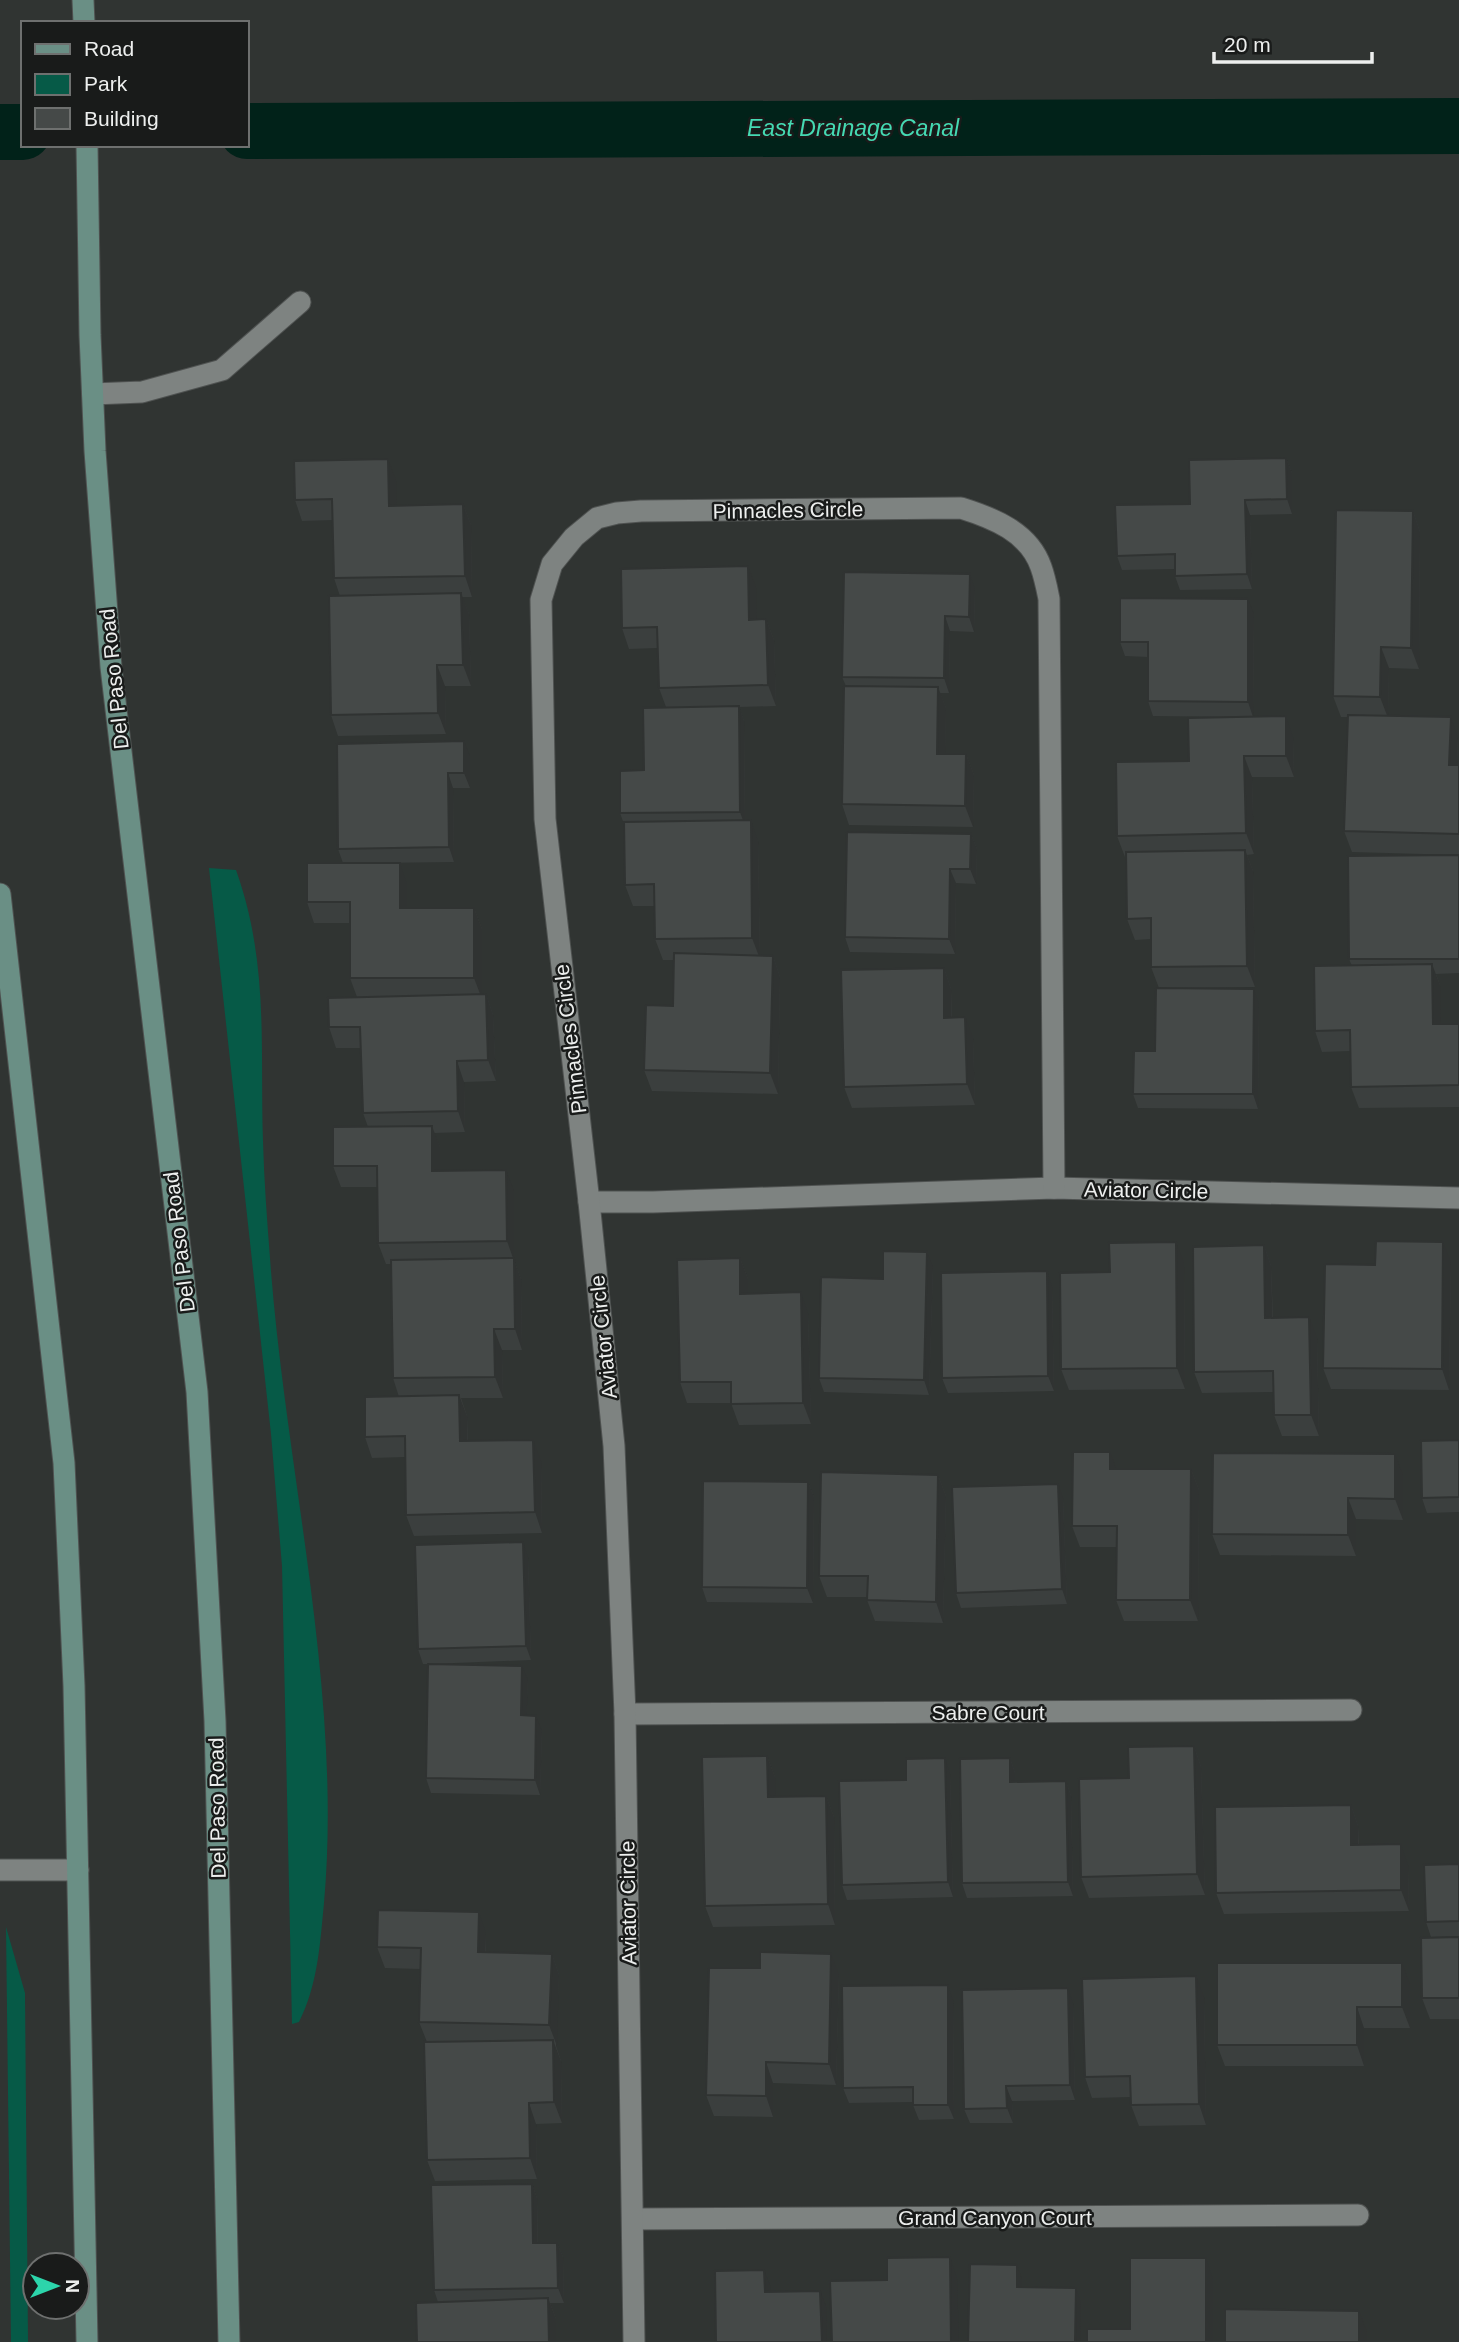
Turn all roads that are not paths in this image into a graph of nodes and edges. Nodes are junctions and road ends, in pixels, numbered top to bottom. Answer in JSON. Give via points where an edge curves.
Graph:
{"nodes":[{"id":1,"x":83,"y":0,"type":"edge"},
{"id":2,"x":84,"y":21,"type":"edge"},
{"id":3,"x":87,"y":147,"type":"edge"},
{"id":4,"x":300,"y":302,"type":"dead end"},
{"id":5,"x":93,"y":394,"type":"junction"},
{"id":6,"x":0,"y":894,"type":"edge"},
{"id":7,"x":1054,"y":1188,"type":"junction"},
{"id":8,"x":1459,"y":1198,"type":"edge"},
{"id":9,"x":589,"y":1202,"type":"junction"},
{"id":10,"x":1351,"y":1710,"type":"dead end"},
{"id":11,"x":625,"y":1714,"type":"junction"},
{"id":12,"x":0,"y":1870,"type":"edge"},
{"id":13,"x":78,"y":1870,"type":"junction"},
{"id":14,"x":1358,"y":2216,"type":"dead end"},
{"id":15,"x":633,"y":2219,"type":"junction"},
{"id":16,"x":87,"y":2342,"type":"edge"},
{"id":17,"x":229,"y":2342,"type":"edge"},
{"id":18,"x":634,"y":2342,"type":"edge"}],
"edges":[{"from":1,"to":2,"type":"main road"},
{"from":3,"to":5,"type":"main road","name":"Del Paso Road"},
{"from":4,"to":5,"type":"street","via":[[222,370],[142,392]]},
{"from":5,"to":17,"type":"main road","name":"Del Paso Road","via":[[111,667],[197,1392],[215,1721]]},
{"from":6,"to":13,"type":"main road","via":[[64,1463]]},
{"from":7,"to":8,"type":"street","name":"Aviator Circle"},
{"from":7,"to":9,"type":"street","name":"Aviator Circle"},
{"from":7,"to":9,"type":"street","name":"Pinnacles Circle","via":[[1049,599],[1041,565],[1021,537],[994,518],[961,508],[641,511],[597,518],[574,537],[552,564],[541,600],[545,819]]},
{"from":9,"to":11,"type":"street","name":"Aviator Circle","via":[[614,1446]]},
{"from":10,"to":11,"type":"street","name":"Sabre Court"},
{"from":11,"to":15,"type":"street","name":"Aviator Circle"},
{"from":12,"to":13,"type":"street"},
{"from":13,"to":16,"type":"main road"},
{"from":14,"to":15,"type":"street","name":"Grand Canyon Court"},
{"from":15,"to":18,"type":"street","name":"Aviator Circle"}]}
